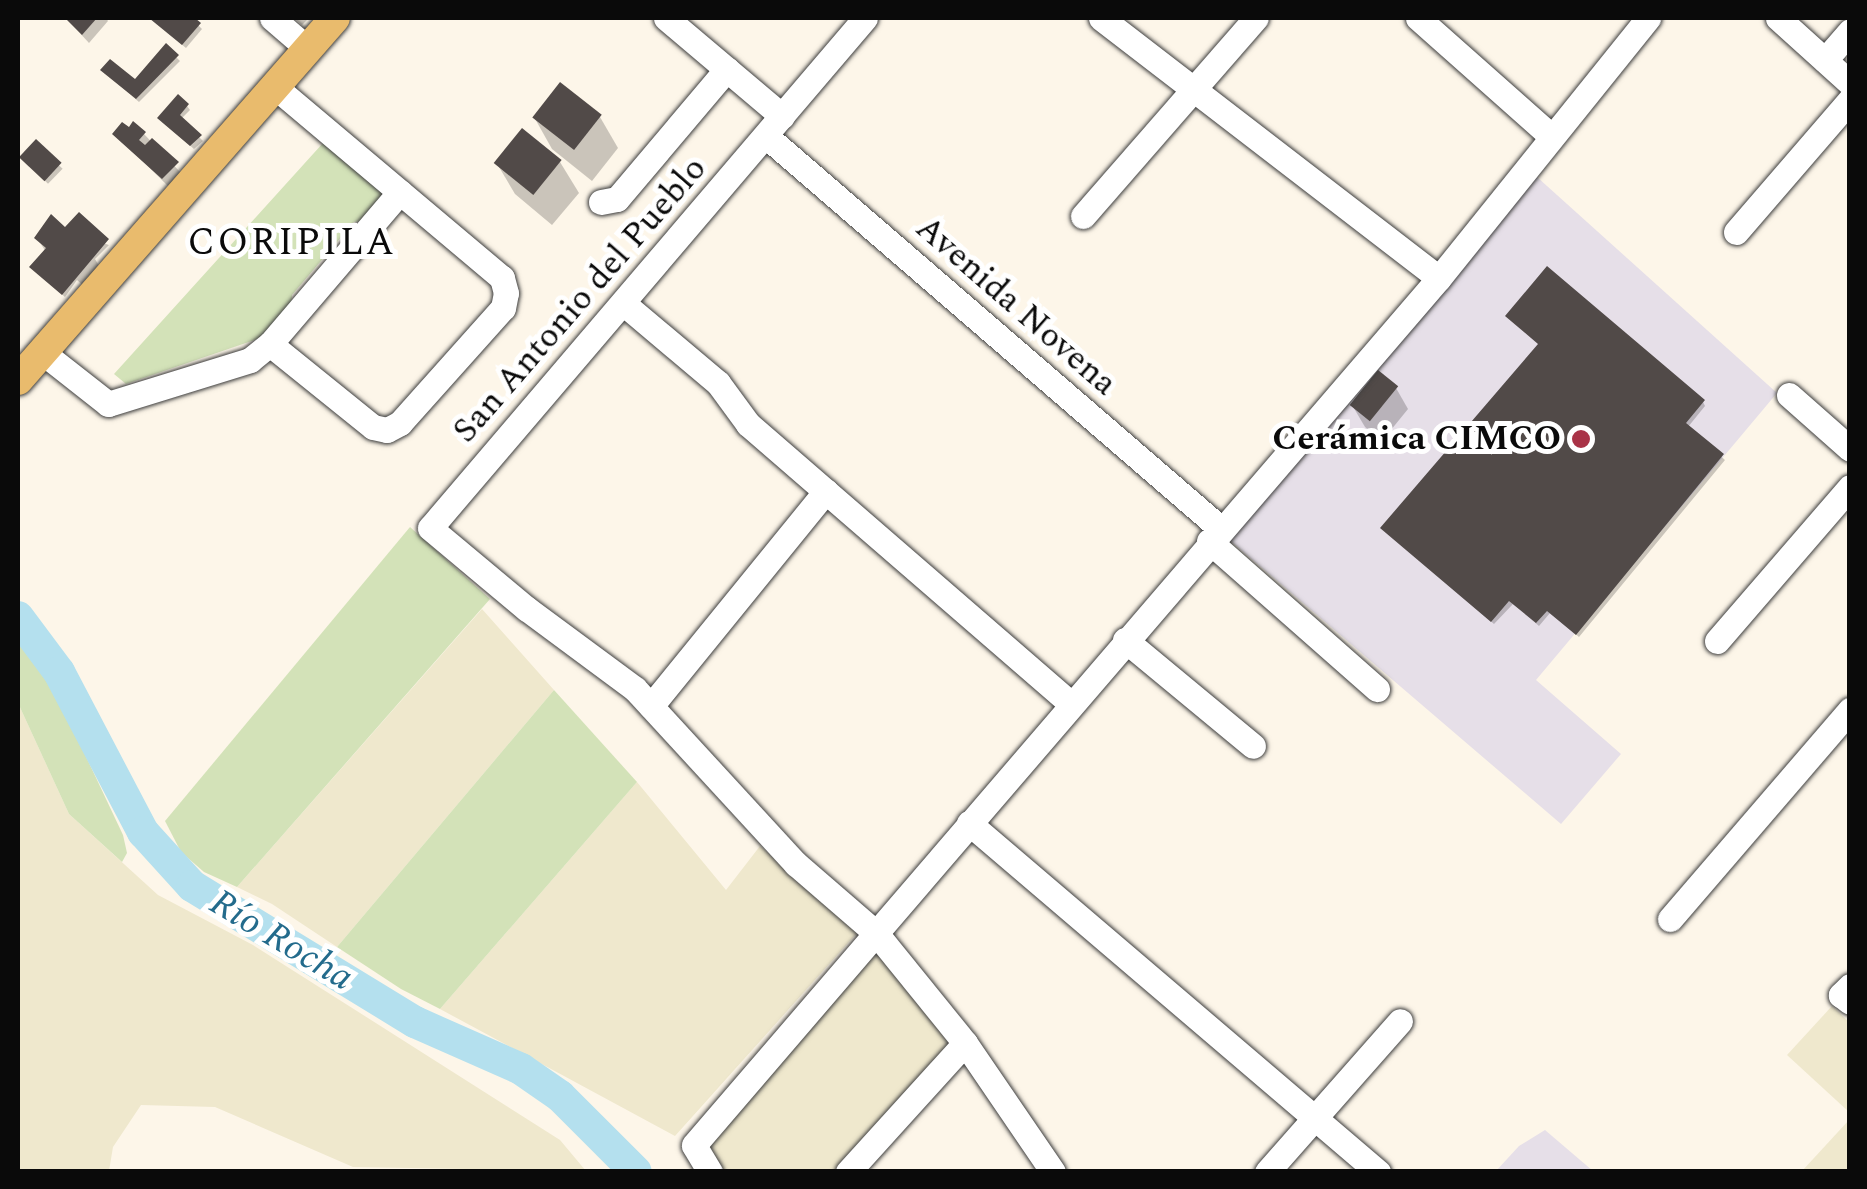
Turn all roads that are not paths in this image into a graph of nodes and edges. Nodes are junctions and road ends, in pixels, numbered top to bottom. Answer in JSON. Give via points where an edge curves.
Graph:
{"nodes":[{"id":1,"x":272,"y":18,"type":"edge"},
{"id":2,"x":335,"y":18,"type":"edge"},
{"id":3,"x":666,"y":18,"type":"edge"},
{"id":4,"x":865,"y":18,"type":"edge"},
{"id":5,"x":1101,"y":18,"type":"edge"},
{"id":6,"x":1256,"y":18,"type":"edge"},
{"id":7,"x":1418,"y":18,"type":"edge"},
{"id":8,"x":1648,"y":18,"type":"edge"},
{"id":9,"x":1778,"y":18,"type":"edge"},
{"id":10,"x":1850,"y":31,"type":"edge"},
{"id":11,"x":308,"y":48,"type":"junction"},
{"id":12,"x":1826,"y":60,"type":"junction"},
{"id":13,"x":727,"y":69,"type":"junction"},
{"id":14,"x":1850,"y":83,"type":"edge"},
{"id":15,"x":275,"y":86,"type":"junction"},
{"id":16,"x":1193,"y":90,"type":"junction"},
{"id":17,"x":1850,"y":100,"type":"edge"},
{"id":18,"x":774,"y":126,"type":"junction"},
{"id":19,"x":1551,"y":136,"type":"junction"},
{"id":20,"x":400,"y":192,"type":"junction"},
{"id":21,"x":602,"y":202,"type":"dead end"},
{"id":22,"x":1083,"y":216,"type":"dead end"},
{"id":23,"x":1736,"y":232,"type":"dead end"},
{"id":24,"x":1439,"y":278,"type":"junction"},
{"id":25,"x":623,"y":303,"type":"junction"},
{"id":26,"x":270,"y":344,"type":"junction"},
{"id":27,"x":42,"y":352,"type":"junction"},
{"id":28,"x":18,"y":380,"type":"edge"},
{"id":29,"x":1789,"y":395,"type":"dead end"},
{"id":30,"x":1850,"y":448,"type":"edge"},
{"id":31,"x":1850,"y":487,"type":"edge"},
{"id":32,"x":826,"y":492,"type":"junction"},
{"id":33,"x":1215,"y":534,"type":"junction"},
{"id":34,"x":1125,"y":640,"type":"junction"},
{"id":35,"x":1717,"y":641,"type":"dead end"},
{"id":36,"x":1377,"y":689,"type":"dead end"},
{"id":37,"x":1071,"y":704,"type":"junction"},
{"id":38,"x":651,"y":706,"type":"junction"},
{"id":39,"x":1850,"y":710,"type":"edge"},
{"id":40,"x":1253,"y":746,"type":"dead end"},
{"id":41,"x":969,"y":823,"type":"junction"},
{"id":42,"x":1670,"y":919,"type":"dead end"},
{"id":43,"x":876,"y":933,"type":"junction"},
{"id":44,"x":1850,"y":986,"type":"edge"},
{"id":45,"x":1850,"y":1002,"type":"edge"},
{"id":46,"x":1400,"y":1020,"type":"dead end"},
{"id":47,"x":965,"y":1044,"type":"junction"},
{"id":48,"x":1314,"y":1118,"type":"junction"},
{"id":49,"x":710,"y":1172,"type":"edge"},
{"id":50,"x":848,"y":1172,"type":"edge"},
{"id":51,"x":1053,"y":1172,"type":"edge"},
{"id":52,"x":1267,"y":1172,"type":"edge"},
{"id":53,"x":1378,"y":1172,"type":"edge"}],
"edges":[{"from":1,"to":11,"type":"street"},
{"from":2,"to":11,"type":"main road"},
{"from":3,"to":13,"type":"street","name":"Avenida Novena"},
{"from":4,"to":18,"type":"street","name":"San Antonio del Pueblo"},
{"from":5,"to":16,"type":"street"},
{"from":6,"to":16,"type":"street"},
{"from":7,"to":19,"type":"street"},
{"from":8,"to":19,"type":"street"},
{"from":9,"to":12,"type":"street"},
{"from":10,"to":12,"type":"street"},
{"from":11,"to":15,"type":"main road"},
{"from":12,"to":14,"type":"street"},
{"from":13,"to":18,"type":"street","name":"Avenida Novena"},
{"from":13,"to":21,"type":"street","via":[[617,198]]},
{"from":15,"to":20,"type":"street"},
{"from":15,"to":27,"type":"main road"},
{"from":16,"to":22,"type":"street"},
{"from":16,"to":24,"type":"street"},
{"from":17,"to":23,"type":"street"},
{"from":18,"to":25,"type":"street","name":"San Antonio del Pueblo"},
{"from":18,"to":33,"type":"street","name":"Avenida Novena"},
{"from":19,"to":24,"type":"street"},
{"from":20,"to":26,"type":"street"},
{"from":20,"to":26,"type":"street","via":[[502,278],[502,308],[387,430],[373,427]]},
{"from":24,"to":33,"type":"street"},
{"from":25,"to":32,"type":"street","via":[[718,383],[748,424]]},
{"from":25,"to":38,"type":"street","name":"San Antonio del Pueblo","via":[[430,528]]},
{"from":26,"to":27,"type":"street","via":[[250,360],[108,404]]},
{"from":27,"to":28,"type":"main road"},
{"from":29,"to":30,"type":"street"},
{"from":31,"to":35,"type":"street"},
{"from":32,"to":37,"type":"street"},
{"from":32,"to":38,"type":"street"},
{"from":33,"to":34,"type":"street"},
{"from":33,"to":36,"type":"street","name":"Avenida Novena"},
{"from":34,"to":37,"type":"street"},
{"from":34,"to":40,"type":"street"},
{"from":37,"to":41,"type":"street"},
{"from":38,"to":43,"type":"street","via":[[796,864]]},
{"from":39,"to":42,"type":"street"},
{"from":41,"to":43,"type":"street"},
{"from":41,"to":48,"type":"street"},
{"from":43,"to":47,"type":"street"},
{"from":43,"to":49,"type":"street","via":[[694,1145]]},
{"from":44,"to":45,"type":"street","via":[[1841,995]]},
{"from":46,"to":48,"type":"street"},
{"from":47,"to":50,"type":"street"},
{"from":47,"to":51,"type":"street"},
{"from":48,"to":52,"type":"street"},
{"from":48,"to":53,"type":"street"}]}
